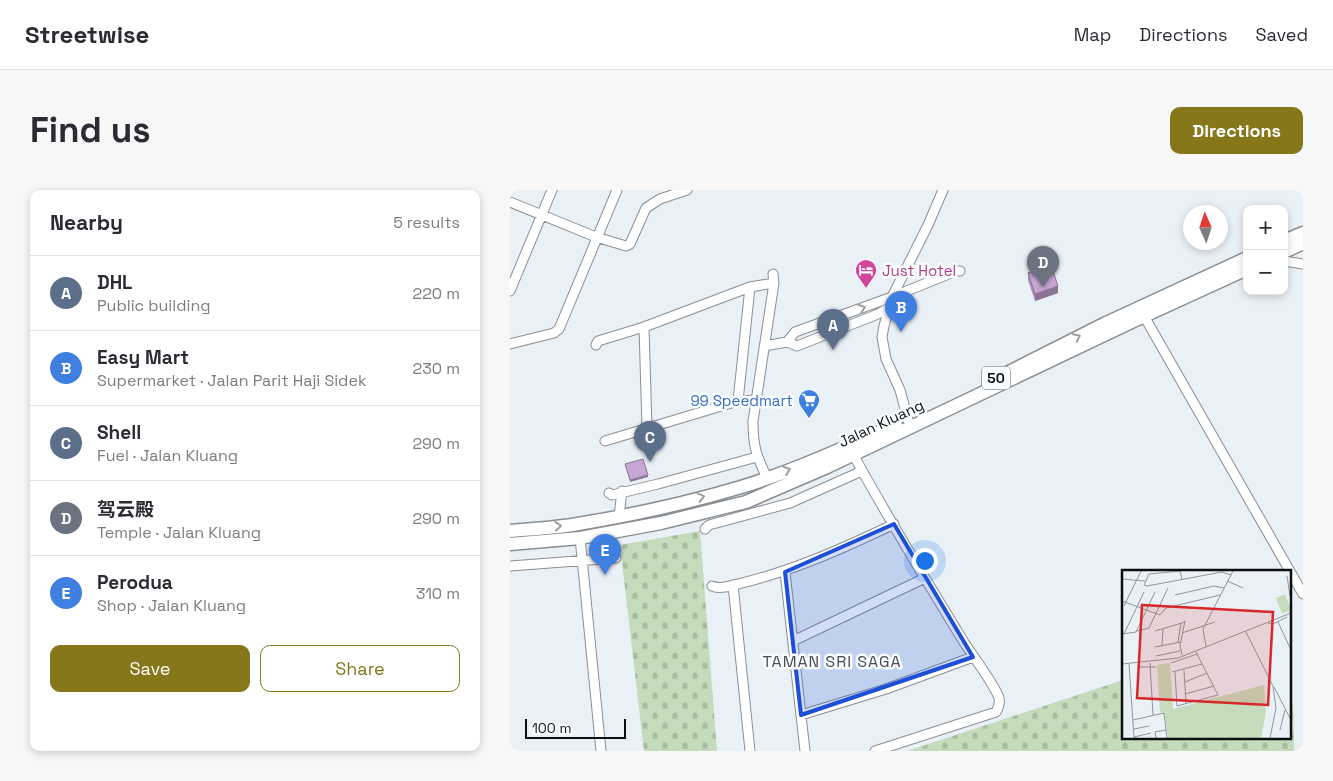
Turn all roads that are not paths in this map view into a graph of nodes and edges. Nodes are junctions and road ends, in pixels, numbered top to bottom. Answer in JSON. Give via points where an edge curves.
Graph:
{"nodes":[{"id":1,"x":552,"y":190,"type":"edge"},
{"id":2,"x":617,"y":190,"type":"edge"},
{"id":3,"x":688,"y":190,"type":"edge"},
{"id":4,"x":942,"y":190,"type":"edge"},
{"id":5,"x":510,"y":202,"type":"edge"},
{"id":6,"x":541,"y":214,"type":"junction"},
{"id":7,"x":1303,"y":232,"type":"edge"},
{"id":8,"x":596,"y":237,"type":"junction"},
{"id":9,"x":1288,"y":239,"type":"edge"},
{"id":10,"x":1303,"y":243,"type":"edge"},
{"id":11,"x":1288,"y":250,"type":"edge"},
{"id":12,"x":1243,"y":260,"type":"edge"},
{"id":13,"x":1288,"y":262,"type":"edge"},
{"id":14,"x":1303,"y":264,"type":"edge"},
{"id":15,"x":960,"y":271,"type":"dead end"},
{"id":16,"x":1243,"y":271,"type":"edge"},
{"id":17,"x":750,"y":287,"type":"junction"},
{"id":18,"x":510,"y":291,"type":"edge"},
{"id":19,"x":892,"y":297,"type":"junction"},
{"id":20,"x":888,"y":308,"type":"junction"},
{"id":21,"x":1144,"y":316,"type":"junction"},
{"id":22,"x":644,"y":327,"type":"junction"},
{"id":23,"x":787,"y":342,"type":"junction"},
{"id":24,"x":510,"y":344,"type":"edge"},
{"id":25,"x":596,"y":345,"type":"dead end"},
{"id":26,"x":764,"y":346,"type":"junction"},
{"id":27,"x":756,"y":400,"type":"junction"},
{"id":28,"x":738,"y":401,"type":"junction"},
{"id":29,"x":908,"y":420,"type":"junction"},
{"id":30,"x":647,"y":428,"type":"junction"},
{"id":31,"x":604,"y":441,"type":"dead end"},
{"id":32,"x":853,"y":454,"type":"junction"},
{"id":33,"x":757,"y":457,"type":"junction"},
{"id":34,"x":862,"y":471,"type":"junction"},
{"id":35,"x":767,"y":478,"type":"junction"},
{"id":36,"x":741,"y":487,"type":"junction"},
{"id":37,"x":622,"y":491,"type":"junction"},
{"id":38,"x":610,"y":494,"type":"dead end"},
{"id":39,"x":746,"y":502,"type":"junction"},
{"id":40,"x":661,"y":507,"type":"junction"},
{"id":41,"x":722,"y":515,"type":"junction"},
{"id":42,"x":619,"y":516,"type":"junction"},
{"id":43,"x":660,"y":523,"type":"junction"},
{"id":44,"x":894,"y":524,"type":"junction"},
{"id":45,"x":706,"y":530,"type":"dead end"},
{"id":46,"x":510,"y":531,"type":"edge"},
{"id":47,"x":580,"y":538,"type":"junction"},
{"id":48,"x":510,"y":544,"type":"edge"},
{"id":49,"x":616,"y":558,"type":"dead end"},
{"id":50,"x":583,"y":560,"type":"junction"},
{"id":51,"x":510,"y":566,"type":"edge"},
{"id":52,"x":1289,"y":570,"type":"edge"},
{"id":53,"x":784,"y":572,"type":"junction"},
{"id":54,"x":1291,"y":573,"type":"edge"},
{"id":55,"x":925,"y":578,"type":"junction"},
{"id":56,"x":732,"y":585,"type":"junction"},
{"id":57,"x":712,"y":586,"type":"dead end"},
{"id":58,"x":1303,"y":594,"type":"edge"},
{"id":59,"x":792,"y":641,"type":"junction"},
{"id":60,"x":973,"y":657,"type":"junction"},
{"id":61,"x":801,"y":715,"type":"junction"},
{"id":62,"x":601,"y":751,"type":"edge"},
{"id":63,"x":750,"y":751,"type":"edge"},
{"id":64,"x":805,"y":751,"type":"edge"},
{"id":65,"x":875,"y":751,"type":"edge"}],
"edges":[{"from":1,"to":6,"type":"street"},
{"from":2,"to":8,"type":"street"},
{"from":3,"to":8,"type":"street","via":[[660,199],[646,208],[630,244],[626,246]]},
{"from":4,"to":19,"type":"street"},
{"from":5,"to":6,"type":"street"},
{"from":6,"to":8,"type":"street"},
{"from":6,"to":18,"type":"street"},
{"from":7,"to":9,"type":"highway"},
{"from":8,"to":24,"type":"street","via":[[559,329],[554,334]]},
{"from":10,"to":11,"type":"highway"},
{"from":29,"to":12,"type":"highway","name":"Jalan Kluang","number":"50","one_way":true},
{"from":13,"to":14,"type":"street"},
{"from":15,"to":19,"type":"street"},
{"from":16,"to":21,"type":"highway","name":"Jalan Kluang","number":"50"},
{"from":17,"to":22,"type":"street"},
{"from":17,"to":26,"type":"street","via":[[774,278]]},
{"from":17,"to":28,"type":"street"},
{"from":19,"to":20,"type":"street"},
{"from":23,"to":19,"type":"street","one_way":true,"via":[[795,332]]},
{"from":20,"to":23,"type":"street","via":[[798,346]]},
{"from":20,"to":29,"type":"street","via":[[882,337]]},
{"from":21,"to":32,"type":"highway","name":"Jalan Kluang","number":"50"},
{"from":21,"to":52,"type":"street"},
{"from":22,"to":25,"type":"street","via":[[598,341]]},
{"from":22,"to":30,"type":"street"},
{"from":23,"to":26,"type":"street"},
{"from":26,"to":27,"type":"street"},
{"from":27,"to":28,"type":"street"},
{"from":27,"to":33,"type":"street","via":[[752,443]]},
{"from":28,"to":30,"type":"street"},
{"from":35,"to":29,"type":"highway","name":"Jalan Kluang","number":"50","one_way":true},
{"from":30,"to":31,"type":"street"},
{"from":32,"to":34,"type":"street"},
{"from":32,"to":39,"type":"highway","name":"Jalan Kluang","number":"50"},
{"from":33,"to":35,"type":"street"},
{"from":33,"to":37,"type":"street"},
{"from":34,"to":41,"type":"street","via":[[790,503]]},
{"from":34,"to":44,"type":"street"},
{"from":35,"to":36,"type":"highway","name":"Jalan Kluang","number":"50"},
{"from":36,"to":39,"type":"highway","via":[[734,494],[735,500]]},
{"from":40,"to":36,"type":"highway","name":"Jalan Kluang","number":"50","one_way":true},
{"from":37,"to":38,"type":"street"},
{"from":37,"to":42,"type":"street"},
{"from":39,"to":41,"type":"highway","name":"Jalan Kluang","number":"50"},
{"from":40,"to":42,"type":"highway","name":"Jalan Kluang","number":"50"},
{"from":40,"to":43,"type":"highway","via":[[670,512]]},
{"from":41,"to":43,"type":"highway","name":"Jalan Kluang","number":"50"},
{"from":41,"to":45,"type":"street"},
{"from":46,"to":42,"type":"highway","name":"Jalan Kluang","number":"50","one_way":true},
{"from":43,"to":47,"type":"highway","name":"Jalan Kluang","number":"50"},
{"from":44,"to":53,"type":"street"},
{"from":44,"to":55,"type":"street"},
{"from":47,"to":48,"type":"highway","name":"Jalan Kluang","number":"50"},
{"from":47,"to":50,"type":"street"},
{"from":49,"to":50,"type":"street"},
{"from":50,"to":51,"type":"street"},
{"from":50,"to":62,"type":"street"},
{"from":53,"to":56,"type":"street"},
{"from":53,"to":59,"type":"street"},
{"from":54,"to":58,"type":"street"},
{"from":55,"to":59,"type":"street"},
{"from":55,"to":60,"type":"street"},
{"from":56,"to":57,"type":"street"},
{"from":56,"to":63,"type":"street"},
{"from":59,"to":61,"type":"street"},
{"from":60,"to":61,"type":"street","via":[[886,689]]},
{"from":60,"to":65,"type":"street","via":[[998,696],[1000,704],[996,712]]},
{"from":61,"to":64,"type":"street"}]}
